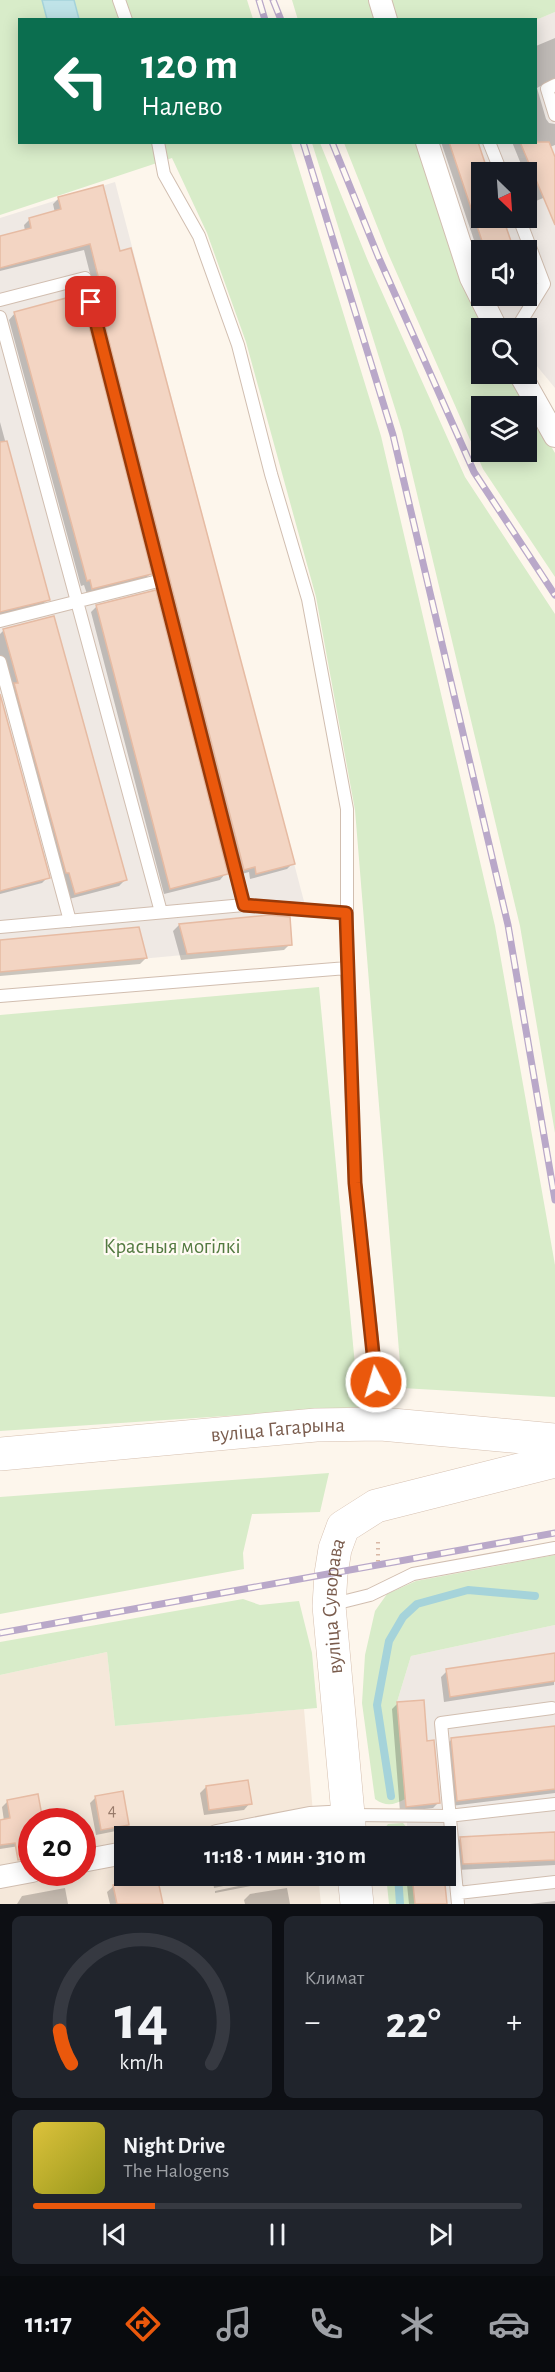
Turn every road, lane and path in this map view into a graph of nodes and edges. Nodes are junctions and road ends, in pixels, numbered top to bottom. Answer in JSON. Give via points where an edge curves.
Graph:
{"nodes":[{"id":1,"x":119,"y":0,"type":"edge"},
{"id":2,"x":380,"y":0,"type":"edge"},
{"id":3,"x":125,"y":18,"type":"edge"},
{"id":4,"x":385,"y":18,"type":"edge"},
{"id":5,"x":555,"y":86,"type":"edge"},
{"id":6,"x":555,"y":115,"type":"edge"},
{"id":7,"x":158,"y":144,"type":"edge"},
{"id":8,"x":428,"y":144,"type":"edge"},
{"id":9,"x":490,"y":144,"type":"edge"},
{"id":10,"x":497,"y":162,"type":"edge"},
{"id":11,"x":523,"y":228,"type":"edge"},
{"id":12,"x":0,"y":300,"type":"edge"},
{"id":13,"x":0,"y":317,"type":"edge"},
{"id":14,"x":491,"y":318,"type":"edge"},
{"id":15,"x":523,"y":318,"type":"edge"},
{"id":16,"x":526,"y":384,"type":"edge"},
{"id":17,"x":555,"y":436,"type":"edge"},
{"id":18,"x":162,"y":580,"type":"junction"},
{"id":19,"x":77,"y":601,"type":"junction"},
{"id":20,"x":0,"y":621,"type":"edge"},
{"id":21,"x":0,"y":662,"type":"edge"},
{"id":22,"x":244,"y":905,"type":"junction"},
{"id":23,"x":161,"y":912,"type":"junction"},
{"id":24,"x":346,"y":913,"type":"junction"},
{"id":25,"x":70,"y":921,"type":"junction"},
{"id":26,"x":0,"y":927,"type":"edge"},
{"id":27,"x":347,"y":968,"type":"junction"},
{"id":28,"x":0,"y":996,"type":"edge"},
{"id":29,"x":381,"y":1424,"type":"junction"},
{"id":30,"x":555,"y":1440,"type":"edge"},
{"id":31,"x":0,"y":1454,"type":"edge"},
{"id":32,"x":555,"y":1461,"type":"edge"},
{"id":33,"x":555,"y":1548,"type":"edge"},
{"id":34,"x":329,"y":1606,"type":"junction"},
{"id":35,"x":552,"y":1708,"type":"dead end"},
{"id":36,"x":555,"y":1804,"type":"edge"},
{"id":37,"x":448,"y":1816,"type":"junction"},
{"id":38,"x":269,"y":1826,"type":"edge"},
{"id":39,"x":349,"y":1826,"type":"edge"},
{"id":40,"x":114,"y":1855,"type":"edge"},
{"id":41,"x":96,"y":1858,"type":"edge"},
{"id":42,"x":18,"y":1874,"type":"edge"},
{"id":43,"x":0,"y":1877,"type":"edge"},
{"id":44,"x":555,"y":1882,"type":"edge"},
{"id":45,"x":355,"y":1886,"type":"edge"},
{"id":46,"x":458,"y":1898,"type":"edge"},
{"id":47,"x":357,"y":1904,"type":"edge"}],
"edges":[{"from":1,"to":3,"type":"lane"},
{"from":2,"to":4,"type":"street"},
{"from":5,"to":6,"type":"lane","via":[[547,89]]},
{"from":7,"to":24,"type":"lane","via":[[164,174],[199,236],[238,345],[308,599],[346,809]]},
{"from":8,"to":14,"type":"street","via":[[471,278]]},
{"from":9,"to":10,"type":"lane"},
{"from":11,"to":15,"type":"lane","via":[[544,284]]},
{"from":12,"to":18,"type":"lane","via":[[85,278]]},
{"from":13,"to":19,"type":"lane"},
{"from":16,"to":17,"type":"street"},
{"from":18,"to":19,"type":"lane"},
{"from":18,"to":22,"type":"lane"},
{"from":19,"to":20,"type":"lane"},
{"from":19,"to":23,"type":"lane"},
{"from":21,"to":25,"type":"lane"},
{"from":22,"to":23,"type":"lane"},
{"from":22,"to":24,"type":"lane"},
{"from":23,"to":25,"type":"lane"},
{"from":24,"to":27,"type":"lane"},
{"from":25,"to":26,"type":"lane"},
{"from":27,"to":28,"type":"lane"},
{"from":27,"to":29,"type":"lane","via":[[355,1183]]},
{"from":29,"to":30,"type":"main road","name":"вуліца Гагарына"},
{"from":29,"to":31,"type":"main road","name":"вуліца Гагарына","via":[[316,1425]]},
{"from":32,"to":34,"type":"main road","name":"вуліца Суворава","via":[[376,1506],[343,1527],[335,1549]]},
{"from":33,"to":34,"type":"lane","via":[[413,1574],[370,1595]]},
{"from":34,"to":39,"type":"main road","name":"вуліца Суворава"},
{"from":35,"to":37,"type":"lane","via":[[441,1723]]},
{"from":36,"to":37,"type":"lane"},
{"from":37,"to":39,"type":"lane"},
{"from":37,"to":46,"type":"lane"},
{"from":38,"to":39,"type":"street","via":[[310,1818]]},
{"from":40,"to":41,"type":"street"},
{"from":42,"to":43,"type":"street"},
{"from":44,"to":46,"type":"lane"},
{"from":45,"to":47,"type":"main road"}]}
